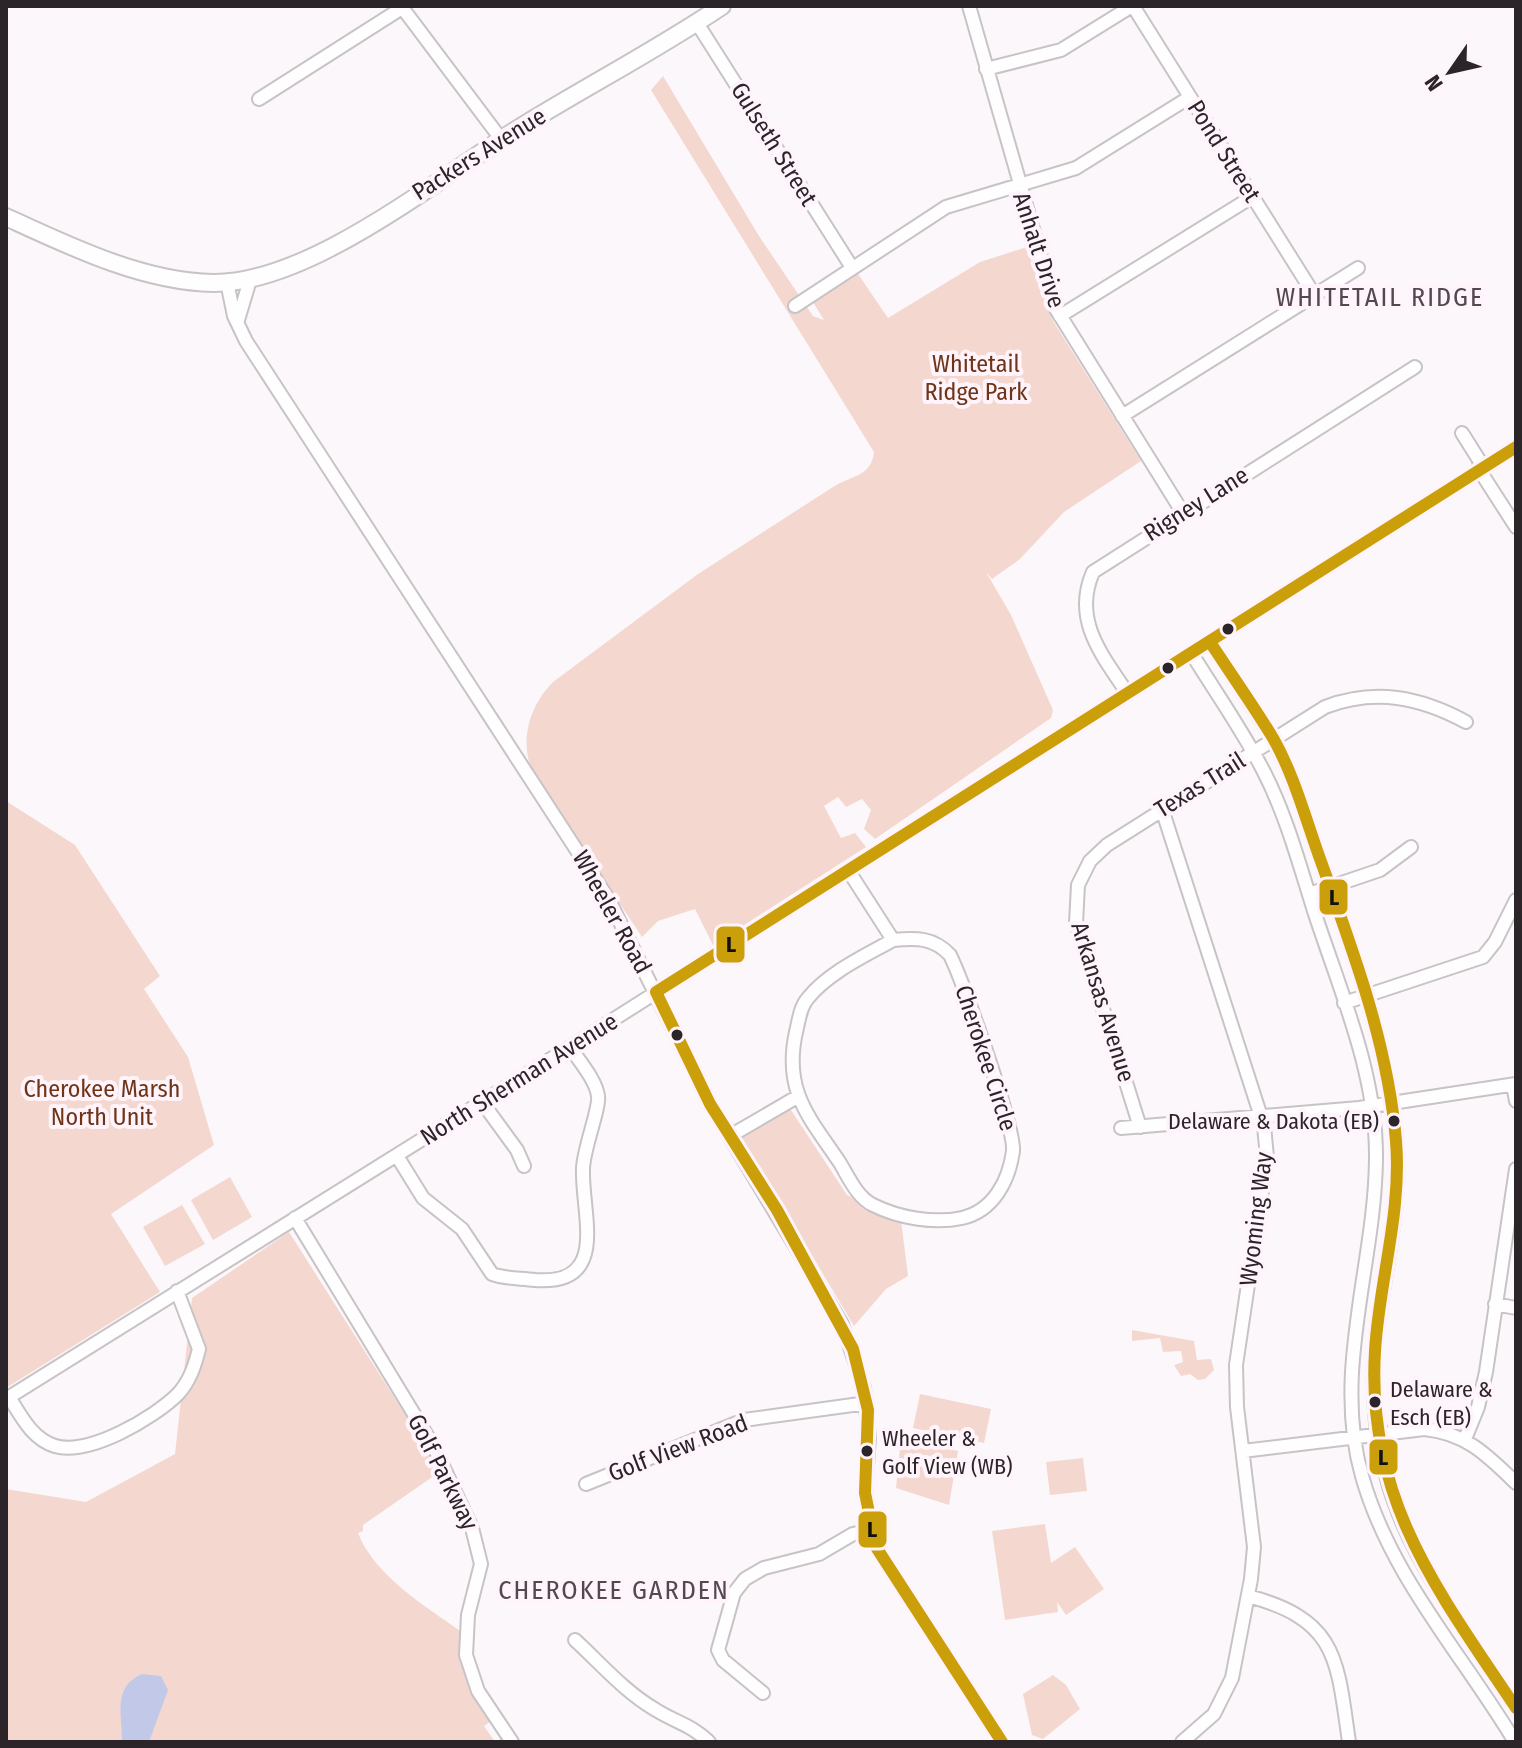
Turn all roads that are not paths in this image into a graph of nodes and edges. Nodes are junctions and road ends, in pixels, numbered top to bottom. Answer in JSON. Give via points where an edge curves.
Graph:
{"nodes":[{"id":1,"x":722,"y":6,"type":"edge"},
{"id":2,"x":969,"y":6,"type":"edge"},
{"id":3,"x":1132,"y":6,"type":"edge"},
{"id":4,"x":402,"y":7,"type":"edge"},
{"id":5,"x":697,"y":23,"type":"junction"},
{"id":6,"x":986,"y":69,"type":"junction"},
{"id":7,"x":1190,"y":97,"type":"junction"},
{"id":8,"x":259,"y":99,"type":"dead end"},
{"id":9,"x":501,"y":139,"type":"junction"},
{"id":10,"x":1017,"y":185,"type":"junction"},
{"id":11,"x":1252,"y":197,"type":"junction"},
{"id":12,"x":6,"y":217,"type":"edge"},
{"id":13,"x":851,"y":266,"type":"junction"},
{"id":14,"x":1358,"y":268,"type":"dead end"},
{"id":15,"x":250,"y":280,"type":"junction"},
{"id":16,"x":227,"y":282,"type":"junction"},
{"id":17,"x":1315,"y":296,"type":"junction"},
{"id":18,"x":795,"y":306,"type":"dead end"},
{"id":19,"x":1060,"y":316,"type":"junction"},
{"id":20,"x":237,"y":323,"type":"junction"},
{"id":21,"x":1415,"y":367,"type":"dead end"},
{"id":22,"x":1122,"y":416,"type":"junction"},
{"id":23,"x":1462,"y":433,"type":"dead end"},
{"id":24,"x":1516,"y":447,"type":"edge"},
{"id":25,"x":1480,"y":471,"type":"junction"},
{"id":26,"x":1183,"y":513,"type":"junction"},
{"id":27,"x":1516,"y":527,"type":"edge"},
{"id":28,"x":1210,"y":642,"type":"junction"},
{"id":29,"x":1192,"y":654,"type":"junction"},
{"id":30,"x":1128,"y":694,"type":"junction"},
{"id":31,"x":1466,"y":722,"type":"dead end"},
{"id":32,"x":1273,"y":739,"type":"junction"},
{"id":33,"x":1253,"y":752,"type":"junction"},
{"id":34,"x":1162,"y":809,"type":"junction"},
{"id":35,"x":1411,"y":847,"type":"dead end"},
{"id":36,"x":848,"y":870,"type":"junction"},
{"id":37,"x":1081,"y":877,"type":"joint"},
{"id":38,"x":1328,"y":887,"type":"junction"},
{"id":39,"x":1309,"y":894,"type":"junction"},
{"id":40,"x":1516,"y":900,"type":"edge"},
{"id":41,"x":893,"y":940,"type":"junction"},
{"id":42,"x":656,"y":992,"type":"junction"},
{"id":43,"x":1364,"y":996,"type":"junction"},
{"id":44,"x":1344,"y":1003,"type":"junction"},
{"id":45,"x":570,"y":1047,"type":"junction"},
{"id":46,"x":1514,"y":1084,"type":"edge"},
{"id":47,"x":797,"y":1097,"type":"junction"},
{"id":48,"x":1516,"y":1101,"type":"edge"},
{"id":49,"x":482,"y":1102,"type":"junction"},
{"id":50,"x":1392,"y":1103,"type":"junction"},
{"id":51,"x":1373,"y":1106,"type":"junction"},
{"id":52,"x":1261,"y":1116,"type":"junction"},
{"id":53,"x":1140,"y":1127,"type":"junction"},
{"id":54,"x":1121,"y":1128,"type":"dead end"},
{"id":55,"x":730,"y":1136,"type":"junction"},
{"id":56,"x":397,"y":1156,"type":"junction"},
{"id":57,"x":524,"y":1166,"type":"dead end"},
{"id":58,"x":1516,"y":1169,"type":"edge"},
{"id":59,"x":1514,"y":1189,"type":"edge"},
{"id":60,"x":295,"y":1218,"type":"junction"},
{"id":61,"x":177,"y":1291,"type":"junction"},
{"id":62,"x":1495,"y":1304,"type":"junction"},
{"id":63,"x":1516,"y":1308,"type":"edge"},
{"id":64,"x":8,"y":1398,"type":"edge"},
{"id":65,"x":867,"y":1403,"type":"junction"},
{"id":66,"x":1377,"y":1435,"type":"junction"},
{"id":67,"x":1355,"y":1438,"type":"junction"},
{"id":68,"x":1465,"y":1439,"type":"junction"},
{"id":69,"x":1243,"y":1451,"type":"junction"},
{"id":70,"x":1516,"y":1483,"type":"edge"},
{"id":71,"x":586,"y":1484,"type":"dead end"},
{"id":72,"x":871,"y":1530,"type":"junction"},
{"id":73,"x":1248,"y":1596,"type":"junction"},
{"id":74,"x":575,"y":1640,"type":"dead end"},
{"id":75,"x":763,"y":1693,"type":"dead end"},
{"id":76,"x":1515,"y":1706,"type":"edge"},
{"id":77,"x":1499,"y":1716,"type":"junction"},
{"id":78,"x":512,"y":1742,"type":"edge"},
{"id":79,"x":709,"y":1742,"type":"edge"},
{"id":80,"x":1002,"y":1742,"type":"edge"},
{"id":81,"x":1182,"y":1742,"type":"edge"},
{"id":82,"x":1349,"y":1742,"type":"edge"},
{"id":83,"x":1515,"y":1742,"type":"edge"}],
"edges":[{"from":1,"to":5,"type":"main road","name":"Packers Avenue"},
{"from":2,"to":6,"type":"street","name":"Anhalt Drive"},
{"from":3,"to":6,"type":"street","via":[[1061,50]]},
{"from":3,"to":7,"type":"street","name":"Pond Street"},
{"from":4,"to":8,"type":"street"},
{"from":4,"to":9,"type":"street"},
{"from":5,"to":9,"type":"main road","name":"Packers Avenue"},
{"from":5,"to":13,"type":"street","name":"Gulseth Street"},
{"from":6,"to":10,"type":"street","name":"Anhalt Drive"},
{"from":7,"to":10,"type":"street","via":[[1076,168]]},
{"from":7,"to":11,"type":"street","name":"Pond Street"},
{"from":9,"to":15,"type":"main road","name":"Packers Avenue","via":[[326,251]]},
{"from":10,"to":13,"type":"street","via":[[946,207]]},
{"from":10,"to":19,"type":"street","name":"Anhalt Drive"},
{"from":11,"to":17,"type":"street","name":"Pond Street"},
{"from":11,"to":19,"type":"street"},
{"from":12,"to":16,"type":"main road","name":"Packers Avenue","via":[[155,274]]},
{"from":13,"to":18,"type":"street"},
{"from":14,"to":17,"type":"street"},
{"from":15,"to":16,"type":"main road","name":"Packers Avenue"},
{"from":15,"to":20,"type":"street"},
{"from":16,"to":20,"type":"street","name":"Wheeler Road"},
{"from":17,"to":22,"type":"street"},
{"from":19,"to":22,"type":"street","name":"Anhalt Drive"},
{"from":20,"to":42,"type":"street","name":"Wheeler Road","via":[[609,900]]},
{"from":21,"to":26,"type":"street","name":"Rigney Lane"},
{"from":22,"to":26,"type":"street","name":"Anhalt Drive"},
{"from":23,"to":25,"type":"street"},
{"from":24,"to":25,"type":"street","name":"North Sherman Avenue"},
{"from":25,"to":27,"type":"street"},
{"from":25,"to":28,"type":"street","name":"North Sherman Avenue"},
{"from":26,"to":30,"type":"street","name":"Rigney Lane","via":[[1108,560],[1093,572],[1086,587],[1086,624]]},
{"from":28,"to":29,"type":"street","name":"North Sherman Avenue"},
{"from":28,"to":32,"type":"street"},
{"from":29,"to":30,"type":"street","name":"North Sherman Avenue"},
{"from":29,"to":33,"type":"street"},
{"from":30,"to":36,"type":"street","name":"North Sherman Avenue"},
{"from":31,"to":32,"type":"street","name":"Texas Trail","via":[[1428,702],[1359,698],[1325,707]]},
{"from":32,"to":33,"type":"street","name":"Texas Trail"},
{"from":32,"to":38,"type":"street","via":[[1290,773]]},
{"from":33,"to":34,"type":"street","name":"Texas Trail"},
{"from":33,"to":39,"type":"street","via":[[1271,785]]},
{"from":34,"to":37,"type":"street","name":"Texas Trail","via":[[1107,845]]},
{"from":34,"to":52,"type":"street","name":"Wyoming Way"},
{"from":35,"to":38,"type":"street","via":[[1391,865]]},
{"from":36,"to":41,"type":"street"},
{"from":36,"to":42,"type":"street","name":"North Sherman Avenue"},
{"from":37,"to":53,"type":"street","name":"Arkansas Avenue","via":[[1076,923]]},
{"from":38,"to":39,"type":"street"},
{"from":38,"to":43,"type":"street"},
{"from":39,"to":44,"type":"street"},
{"from":40,"to":43,"type":"street","via":[[1483,957]]},
{"from":41,"to":47,"type":"street","name":"Cherokee Circle","via":[[808,998],[792,1048]]},
{"from":41,"to":47,"type":"street","name":"Cherokee Circle","via":[[919,938],[939,944],[957,970],[1012,1137],[1007,1174],[996,1198],[985,1209],[944,1221],[872,1205],[856,1190]]},
{"from":42,"to":45,"type":"street","name":"North Sherman Avenue"},
{"from":42,"to":55,"type":"street","name":"Wheeler Road"},
{"from":43,"to":44,"type":"street"},
{"from":43,"to":50,"type":"street"},
{"from":44,"to":51,"type":"street"},
{"from":45,"to":49,"type":"street","name":"North Sherman Avenue"},
{"from":45,"to":56,"type":"street","via":[[598,1099],[585,1141],[587,1245],[579,1267],[559,1281],[490,1271],[462,1229],[428,1204]]},
{"from":46,"to":48,"type":"street"},
{"from":46,"to":50,"type":"street"},
{"from":47,"to":55,"type":"street"},
{"from":49,"to":56,"type":"street","name":"North Sherman Avenue"},
{"from":49,"to":57,"type":"street"},
{"from":50,"to":51,"type":"street"},
{"from":50,"to":66,"type":"street","via":[[1397,1178],[1375,1349]]},
{"from":51,"to":52,"type":"street"},
{"from":51,"to":67,"type":"street","via":[[1375,1203],[1354,1345]]},
{"from":52,"to":53,"type":"street"},
{"from":52,"to":69,"type":"street","name":"Wyoming Way","via":[[1267,1157],[1236,1365]]},
{"from":53,"to":54,"type":"street"},
{"from":55,"to":65,"type":"street","name":"Wheeler Road","via":[[842,1324]]},
{"from":56,"to":60,"type":"street","name":"North Sherman Avenue"},
{"from":58,"to":59,"type":"street"},
{"from":59,"to":62,"type":"street"},
{"from":60,"to":61,"type":"street","name":"North Sherman Avenue"},
{"from":60,"to":78,"type":"street","name":"Golf Parkway","via":[[434,1447],[472,1528],[481,1564],[468,1615],[466,1655],[478,1691]]},
{"from":61,"to":64,"type":"street","name":"North Sherman Avenue"},
{"from":61,"to":64,"type":"street","via":[[199,1349],[194,1368],[179,1392],[99,1444],[52,1445],[32,1431]]},
{"from":62,"to":63,"type":"street"},
{"from":62,"to":68,"type":"street","via":[[1478,1407]]},
{"from":65,"to":71,"type":"street","name":"Golf View Road","via":[[744,1420]]},
{"from":65,"to":72,"type":"street","name":"Wheeler Road","via":[[865,1493]]},
{"from":66,"to":67,"type":"street"},
{"from":66,"to":68,"type":"street","via":[[1424,1429]]},
{"from":66,"to":76,"type":"street","via":[[1385,1478],[1414,1553]]},
{"from":67,"to":69,"type":"street"},
{"from":67,"to":77,"type":"street","via":[[1365,1486],[1393,1555]]},
{"from":68,"to":70,"type":"street"},
{"from":69,"to":73,"type":"street","name":"Wyoming Way","via":[[1254,1547]]},
{"from":72,"to":75,"type":"street","via":[[808,1558],[754,1572],[740,1584],[718,1650]]},
{"from":72,"to":80,"type":"street","name":"Wheeler Road","via":[[885,1566]]},
{"from":73,"to":81,"type":"street","name":"Wyoming Way","via":[[1235,1669],[1224,1696],[1207,1721]]},
{"from":73,"to":82,"type":"street","via":[[1286,1607],[1323,1637],[1337,1666]]},
{"from":74,"to":79,"type":"street","via":[[620,1684],[655,1710],[690,1724]]},
{"from":76,"to":77,"type":"street"},
{"from":77,"to":83,"type":"street"}]}
